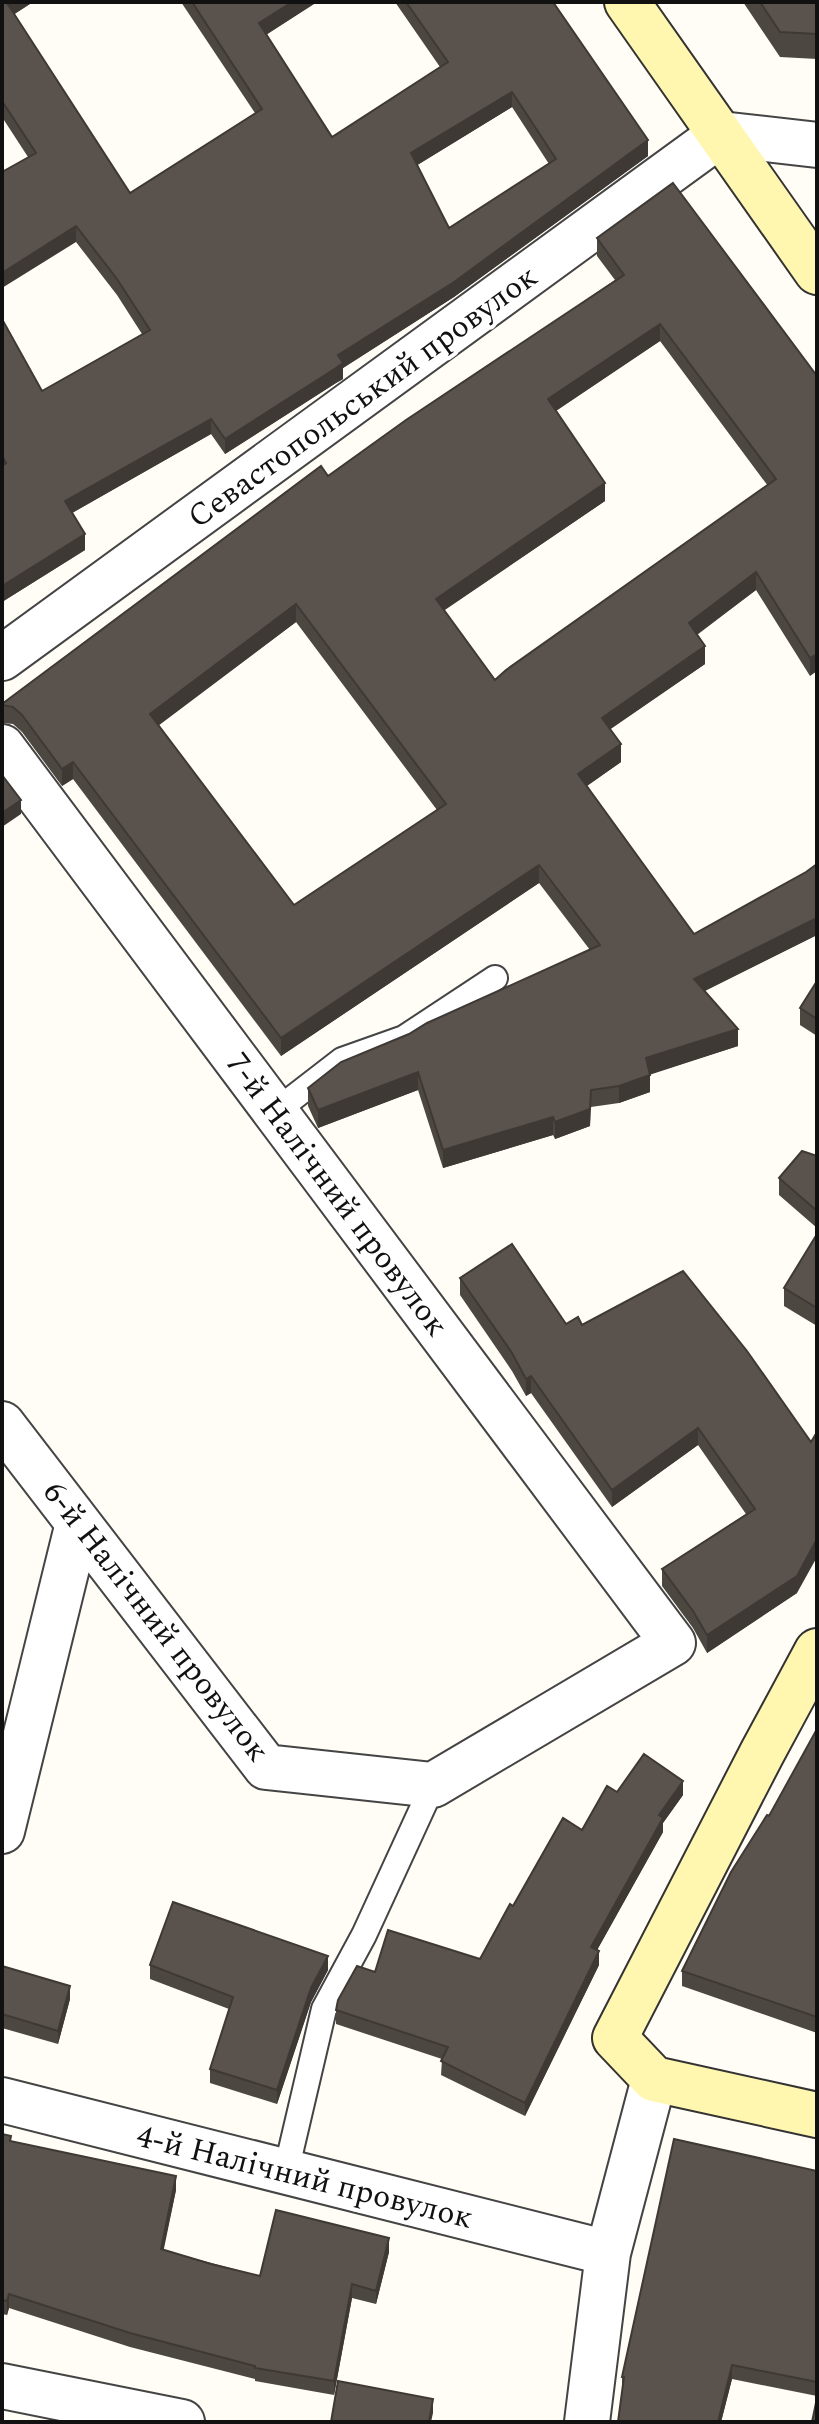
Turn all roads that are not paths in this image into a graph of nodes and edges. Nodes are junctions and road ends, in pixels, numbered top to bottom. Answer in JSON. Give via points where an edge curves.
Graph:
{"nodes":[{"id":1,"x":627,"y":2,"type":"edge"},
{"id":2,"x":721,"y":134,"type":"junction"},
{"id":3,"x":817,"y":145,"type":"edge"},
{"id":4,"x":817,"y":272,"type":"edge"},
{"id":5,"x":2,"y":658,"type":"edge"},
{"id":6,"x":2,"y":747,"type":"edge"},
{"id":7,"x":495,"y":978,"type":"dead end"},
{"id":8,"x":276,"y":1111,"type":"junction"},
{"id":9,"x":2,"y":1424,"type":"edge"},
{"id":10,"x":78,"y":1523,"type":"junction"},
{"id":11,"x":817,"y":1651,"type":"edge"},
{"id":12,"x":433,"y":1785,"type":"junction"},
{"id":13,"x":2,"y":1831,"type":"edge"},
{"id":14,"x":654,"y":2079,"type":"junction"},
{"id":15,"x":2,"y":2100,"type":"edge"},
{"id":16,"x":817,"y":2115,"type":"edge"},
{"id":17,"x":286,"y":2171,"type":"junction"},
{"id":18,"x":608,"y":2253,"type":"junction"},
{"id":19,"x":2,"y":2386,"type":"edge"},
{"id":20,"x":182,"y":2422,"type":"edge"},
{"id":21,"x":587,"y":2422,"type":"edge"}],
"edges":[{"from":1,"to":2,"type":"main road"},
{"from":2,"to":3,"type":"street"},
{"from":2,"to":4,"type":"main road"},
{"from":2,"to":5,"type":"street","name":"Севастопольський провулок"},
{"from":6,"to":8,"type":"street","name":"7-й Налічний провулок"},
{"from":7,"to":8,"type":"lane","via":[[404,1038],[342,1060]]},
{"from":8,"to":12,"type":"street","name":"7-й Налічний провулок","via":[[673,1643]]},
{"from":9,"to":10,"type":"street","name":"6-й Налічний провулок"},
{"from":10,"to":12,"type":"street","name":"6-й Налічний провулок","via":[[266,1767]]},
{"from":10,"to":13,"type":"street"},
{"from":11,"to":14,"type":"main road","via":[[615,2038]]},
{"from":12,"to":17,"type":"lane","via":[[324,2009]]},
{"from":14,"to":16,"type":"main road"},
{"from":14,"to":18,"type":"street"},
{"from":15,"to":17,"type":"street","name":"4-й Налічний провулок"},
{"from":17,"to":18,"type":"street","name":"4-й Налічний провулок"},
{"from":18,"to":21,"type":"street"},
{"from":19,"to":20,"type":"street"}]}
